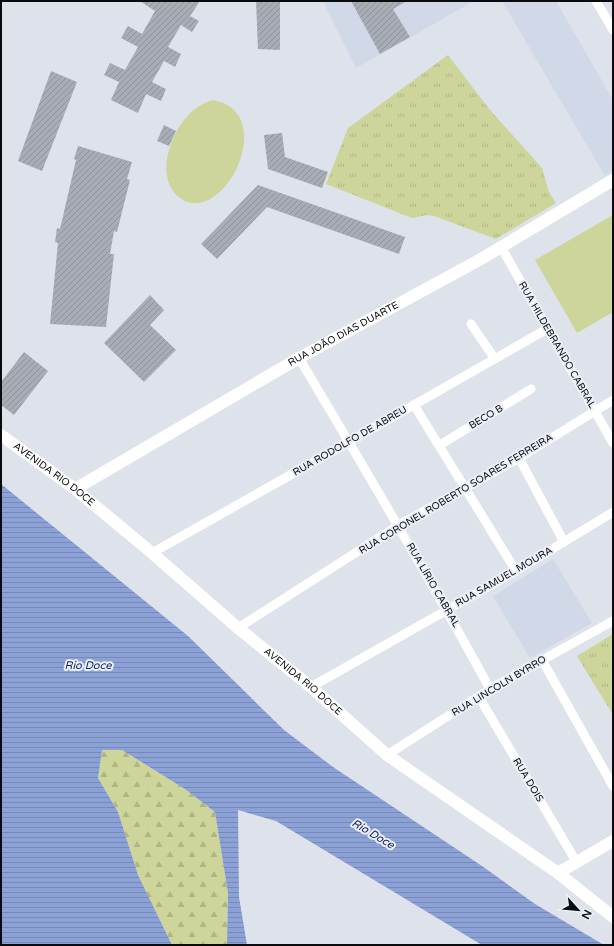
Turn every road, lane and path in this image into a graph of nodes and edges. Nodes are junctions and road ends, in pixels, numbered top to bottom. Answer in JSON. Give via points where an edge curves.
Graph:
{"nodes":[{"id":1,"x":596,"y":1,"type":"edge"},
{"id":2,"x":613,"y":30,"type":"edge"},
{"id":3,"x":613,"y":180,"type":"edge"},
{"id":4,"x":501,"y":247,"type":"junction"},
{"id":5,"x":471,"y":324,"type":"dead end"},
{"id":6,"x":547,"y":329,"type":"junction"},
{"id":7,"x":299,"y":358,"type":"junction"},
{"id":8,"x":495,"y":359,"type":"junction"},
{"id":9,"x":531,"y":389,"type":"dead end"},
{"id":10,"x":613,"y":400,"type":"edge"},
{"id":11,"x":414,"y":405,"type":"junction"},
{"id":12,"x":595,"y":411,"type":"junction"},
{"id":13,"x":1,"y":435,"type":"edge"},
{"id":14,"x":349,"y":442,"type":"junction"},
{"id":15,"x":613,"y":443,"type":"edge"},
{"id":16,"x":440,"y":445,"type":"junction"},
{"id":17,"x":519,"y":458,"type":"junction"},
{"id":18,"x":465,"y":488,"type":"junction"},
{"id":19,"x":75,"y":489,"type":"junction"},
{"id":20,"x":613,"y":512,"type":"edge"},
{"id":21,"x":399,"y":525,"type":"junction"},
{"id":22,"x":564,"y":542,"type":"junction"},
{"id":23,"x":152,"y":553,"type":"junction"},
{"id":24,"x":516,"y":571,"type":"junction"},
{"id":25,"x":447,"y":610,"type":"junction"},
{"id":26,"x":613,"y":621,"type":"edge"},
{"id":27,"x":238,"y":628,"type":"junction"},
{"id":28,"x":542,"y":660,"type":"junction"},
{"id":29,"x":311,"y":687,"type":"junction"},
{"id":30,"x":490,"y":689,"type":"junction"},
{"id":31,"x":479,"y":697,"type":"junction"},
{"id":32,"x":387,"y":754,"type":"junction"},
{"id":33,"x":613,"y":786,"type":"edge"},
{"id":34,"x":613,"y":841,"type":"edge"},
{"id":35,"x":577,"y":863,"type":"junction"},
{"id":36,"x":558,"y":873,"type":"junction"},
{"id":37,"x":613,"y":917,"type":"edge"}],
"edges":[{"from":1,"to":2,"type":"street"},
{"from":3,"to":4,"type":"street","name":"RUA JOÃO DIAS DUARTE"},
{"from":4,"to":6,"type":"street","name":"RUA HILDEBRANDO CABRAL"},
{"from":4,"to":7,"type":"street","name":"RUA JOÃO DIAS DUARTE"},
{"from":5,"to":8,"type":"street"},
{"from":6,"to":8,"type":"street","name":"RUA RODOLFO DE ABREU"},
{"from":6,"to":12,"type":"street","name":"RUA HILDEBRANDO CABRAL"},
{"from":7,"to":14,"type":"street","name":"RUA LÍRIO CABRAL"},
{"from":7,"to":19,"type":"street","name":"RUA JOÃO DIAS DUARTE"},
{"from":8,"to":11,"type":"street","name":"RUA RODOLFO DE ABREU"},
{"from":9,"to":16,"type":"street","name":"BECO B"},
{"from":10,"to":12,"type":"street","name":"RUA CORONEL ROBERTO SOARES FERREIRA"},
{"from":11,"to":14,"type":"street","name":"RUA RODOLFO DE ABREU"},
{"from":11,"to":16,"type":"street"},
{"from":12,"to":15,"type":"street","name":"RUA HILDEBRANDO CABRAL"},
{"from":12,"to":17,"type":"street","name":"RUA CORONEL ROBERTO SOARES FERREIRA"},
{"from":13,"to":19,"type":"street","name":"AVENIDA RIO DOCE"},
{"from":14,"to":21,"type":"street","name":"RUA LÍRIO CABRAL"},
{"from":14,"to":23,"type":"street","name":"RUA RODOLFO DE ABREU"},
{"from":16,"to":18,"type":"street"},
{"from":17,"to":18,"type":"street","name":"RUA CORONEL ROBERTO SOARES FERREIRA"},
{"from":17,"to":22,"type":"street"},
{"from":18,"to":21,"type":"street","name":"RUA CORONEL ROBERTO SOARES FERREIRA"},
{"from":18,"to":24,"type":"street"},
{"from":19,"to":23,"type":"street","name":"AVENIDA RIO DOCE"},
{"from":20,"to":22,"type":"street","name":"RUA SAMUEL MOURA"},
{"from":21,"to":25,"type":"street","name":"RUA LÍRIO CABRAL"},
{"from":21,"to":27,"type":"street","name":"RUA CORONEL ROBERTO SOARES FERREIRA"},
{"from":22,"to":24,"type":"street","name":"RUA SAMUEL MOURA"},
{"from":23,"to":27,"type":"street","name":"AVENIDA RIO DOCE"},
{"from":24,"to":25,"type":"street","name":"RUA SAMUEL MOURA"},
{"from":25,"to":29,"type":"street","name":"RUA SAMUEL MOURA"},
{"from":25,"to":30,"type":"street","name":"RUA LÍRIO CABRAL"},
{"from":26,"to":28,"type":"street","name":"RUA LINCOLN BYRRO"},
{"from":27,"to":29,"type":"street","name":"AVENIDA RIO DOCE"},
{"from":28,"to":30,"type":"street","name":"RUA LINCOLN BYRRO"},
{"from":28,"to":33,"type":"street"},
{"from":29,"to":32,"type":"street","name":"AVENIDA RIO DOCE"},
{"from":30,"to":31,"type":"street","name":"RUA LINCOLN BYRRO"},
{"from":31,"to":32,"type":"street","name":"RUA LINCOLN BYRRO"},
{"from":31,"to":35,"type":"street","name":"RUA DOIS"},
{"from":32,"to":36,"type":"street","name":"AVENIDA RIO DOCE"},
{"from":34,"to":35,"type":"street"},
{"from":35,"to":36,"type":"street"},
{"from":36,"to":37,"type":"street","name":"AVENIDA RIO DOCE"}]}
